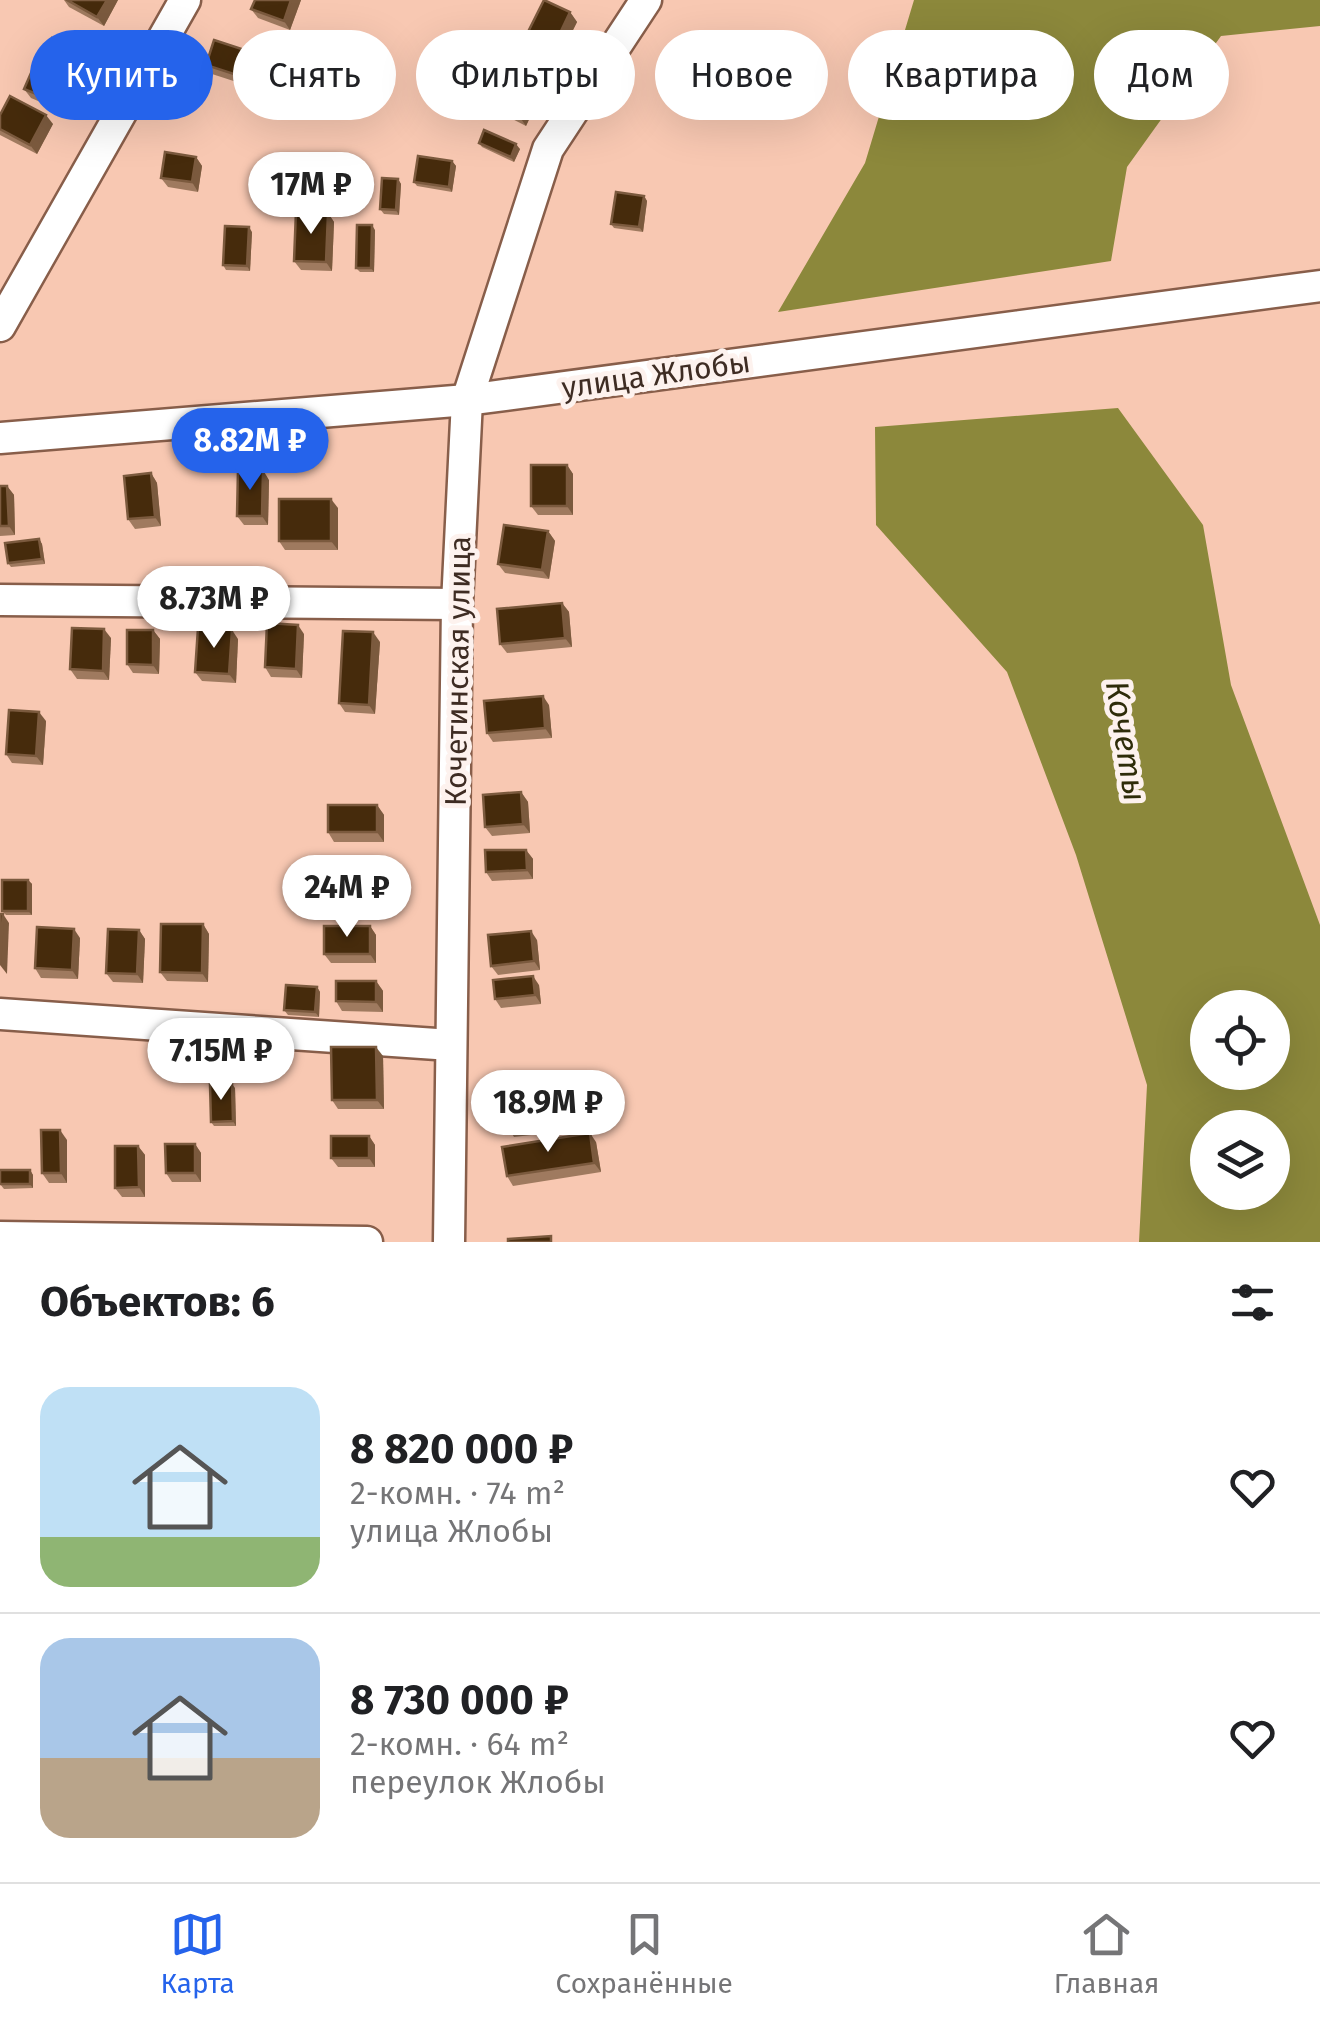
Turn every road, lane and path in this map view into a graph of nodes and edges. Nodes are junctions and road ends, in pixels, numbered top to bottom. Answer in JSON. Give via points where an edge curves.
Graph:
{"nodes":[{"id":1,"x":185,"y":0,"type":"edge"},
{"id":2,"x":646,"y":0,"type":"edge"},
{"id":3,"x":1317,"y":291,"type":"edge"},
{"id":4,"x":0,"y":326,"type":"edge"},
{"id":5,"x":466,"y":400,"type":"junction"},
{"id":6,"x":0,"y":438,"type":"edge"},
{"id":7,"x":0,"y":600,"type":"edge"},
{"id":8,"x":458,"y":604,"type":"junction"},
{"id":9,"x":0,"y":1014,"type":"edge"},
{"id":10,"x":451,"y":1045,"type":"junction"},
{"id":11,"x":0,"y":1237,"type":"edge"},
{"id":12,"x":367,"y":1242,"type":"edge"},
{"id":13,"x":449,"y":1242,"type":"edge"}],
"edges":[{"from":1,"to":4,"type":"street"},
{"from":2,"to":5,"type":"street","name":"Кочетинская улица","via":[[548,149]]},
{"from":3,"to":5,"type":"street","name":"улица Жлобы"},
{"from":5,"to":6,"type":"street","name":"улица Жлобы"},
{"from":5,"to":8,"type":"street","name":"Кочетинская улица"},
{"from":7,"to":8,"type":"street"},
{"from":8,"to":10,"type":"street","name":"Кочетинская улица"},
{"from":9,"to":10,"type":"street"},
{"from":10,"to":13,"type":"street","name":"Кочетинская улица"},
{"from":11,"to":12,"type":"street"}]}
